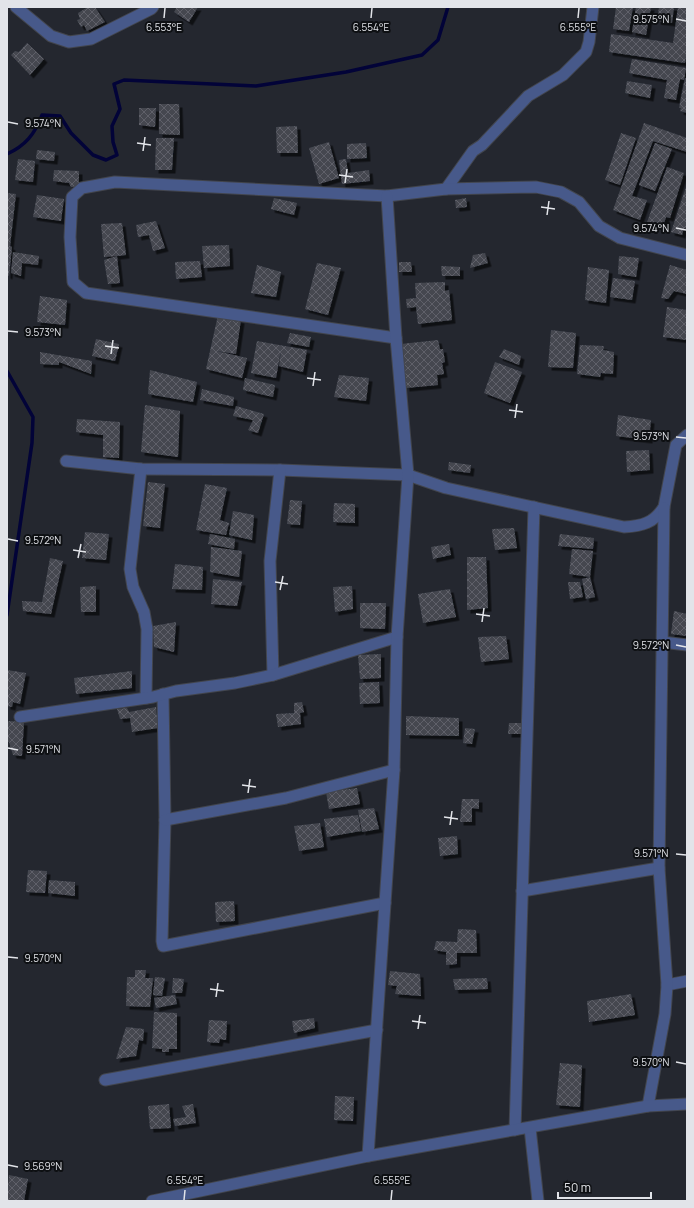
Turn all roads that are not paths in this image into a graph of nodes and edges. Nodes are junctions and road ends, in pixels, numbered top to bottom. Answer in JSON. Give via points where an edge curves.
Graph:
{"nodes":[{"id":1,"x":16,"y":7,"type":"edge"},
{"id":2,"x":153,"y":7,"type":"edge"},
{"id":3,"x":593,"y":7,"type":"edge"},
{"id":4,"x":446,"y":189,"type":"junction"},
{"id":5,"x":387,"y":196,"type":"junction"},
{"id":6,"x":687,"y":254,"type":"edge"},
{"id":7,"x":396,"y":338,"type":"junction"},
{"id":8,"x":687,"y":435,"type":"edge"},
{"id":9,"x":66,"y":461,"type":"dead end"},
{"id":10,"x":141,"y":470,"type":"junction"},
{"id":11,"x":280,"y":470,"type":"junction"},
{"id":12,"x":408,"y":475,"type":"junction"},
{"id":13,"x":534,"y":507,"type":"junction"},
{"id":14,"x":664,"y":507,"type":"junction"},
{"id":15,"x":397,"y":636,"type":"junction"},
{"id":16,"x":662,"y":642,"type":"junction"},
{"id":17,"x":687,"y":645,"type":"edge"},
{"id":18,"x":273,"y":675,"type":"junction"},
{"id":19,"x":163,"y":694,"type":"junction"},
{"id":20,"x":146,"y":698,"type":"junction"},
{"id":21,"x":20,"y":717,"type":"dead end"},
{"id":22,"x":394,"y":770,"type":"junction"},
{"id":23,"x":165,"y":820,"type":"junction"},
{"id":24,"x":659,"y":868,"type":"junction"},
{"id":25,"x":522,"y":891,"type":"junction"},
{"id":26,"x":385,"y":903,"type":"junction"},
{"id":27,"x":687,"y":981,"type":"edge"},
{"id":28,"x":667,"y":985,"type":"junction"},
{"id":29,"x":377,"y":1030,"type":"junction"},
{"id":30,"x":105,"y":1080,"type":"dead end"},
{"id":31,"x":687,"y":1104,"type":"edge"},
{"id":32,"x":648,"y":1106,"type":"junction"},
{"id":33,"x":530,"y":1128,"type":"junction"},
{"id":34,"x":515,"y":1130,"type":"junction"},
{"id":35,"x":368,"y":1156,"type":"junction"},
{"id":36,"x":158,"y":1200,"type":"edge"},
{"id":37,"x":538,"y":1201,"type":"edge"}],
"edges":[{"from":1,"to":2,"type":"street","via":[[51,36],[70,42],[90,39]]},
{"from":3,"to":4,"type":"street","via":[[586,52],[563,75],[528,96],[473,152]]},
{"from":4,"to":5,"type":"street"},
{"from":4,"to":6,"type":"street","via":[[536,187],[561,192],[579,202],[599,226],[620,238]]},
{"from":5,"to":7,"type":"street"},
{"from":5,"to":7,"type":"street","via":[[115,182],[98,184],[82,188],[72,197],[70,237],[73,282],[86,293]]},
{"from":7,"to":12,"type":"street"},
{"from":8,"to":14,"type":"street","via":[[676,444]]},
{"from":9,"to":10,"type":"street"},
{"from":10,"to":11,"type":"street"},
{"from":10,"to":20,"type":"street","via":[[130,569],[133,587],[144,612],[147,629]]},
{"from":11,"to":12,"type":"street"},
{"from":11,"to":18,"type":"street","via":[[270,561]]},
{"from":12,"to":13,"type":"street","via":[[446,488]]},
{"from":12,"to":15,"type":"street"},
{"from":13,"to":14,"type":"street","via":[[624,527],[643,526],[659,516]]},
{"from":13,"to":25,"type":"street"},
{"from":14,"to":16,"type":"street"},
{"from":15,"to":18,"type":"street"},
{"from":15,"to":22,"type":"street"},
{"from":16,"to":17,"type":"street"},
{"from":16,"to":24,"type":"street"},
{"from":18,"to":19,"type":"street"},
{"from":19,"to":20,"type":"street"},
{"from":19,"to":23,"type":"street"},
{"from":20,"to":21,"type":"street"},
{"from":22,"to":23,"type":"street","via":[[286,798]]},
{"from":22,"to":26,"type":"street"},
{"from":23,"to":26,"type":"street","via":[[163,946]]},
{"from":24,"to":25,"type":"street"},
{"from":24,"to":28,"type":"street"},
{"from":25,"to":34,"type":"street"},
{"from":26,"to":29,"type":"street"},
{"from":27,"to":28,"type":"street"},
{"from":28,"to":32,"type":"street","via":[[665,1014]]},
{"from":29,"to":30,"type":"street"},
{"from":29,"to":35,"type":"street"},
{"from":31,"to":32,"type":"street"},
{"from":32,"to":33,"type":"street"},
{"from":33,"to":34,"type":"street"},
{"from":33,"to":37,"type":"street"},
{"from":34,"to":35,"type":"street"},
{"from":35,"to":36,"type":"street"}]}
